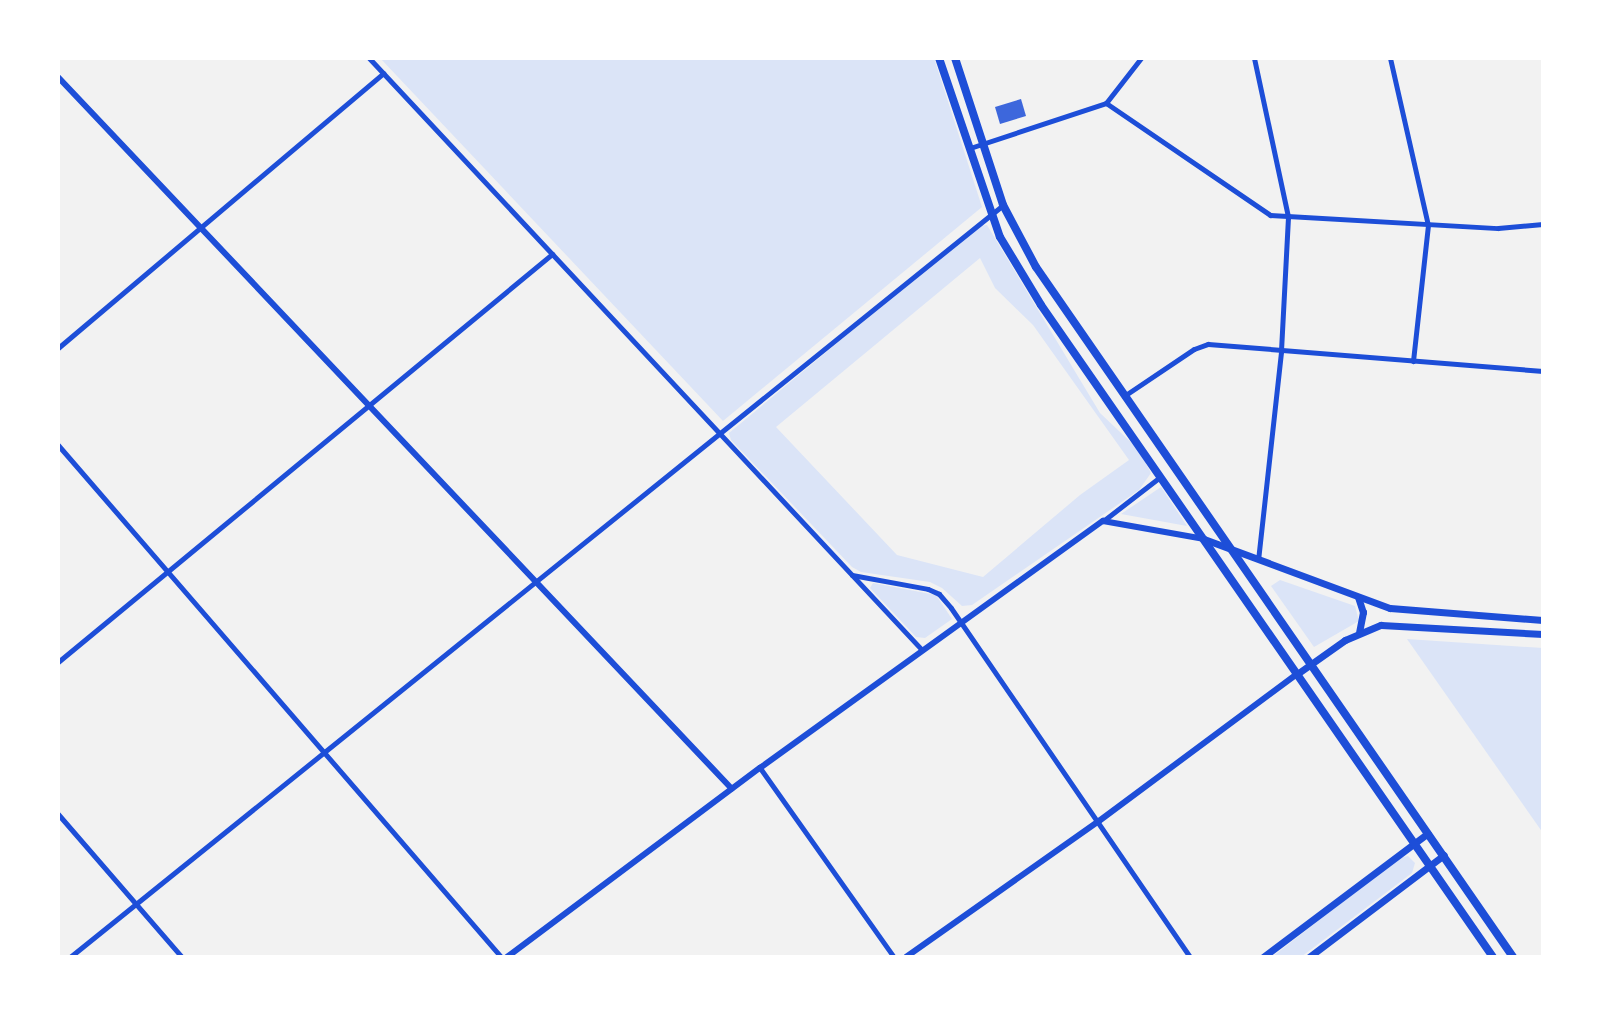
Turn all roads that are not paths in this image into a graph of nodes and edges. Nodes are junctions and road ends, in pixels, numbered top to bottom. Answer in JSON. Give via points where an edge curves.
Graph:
{"nodes":[{"id":1,"x":369,"y":58,"type":"edge"},
{"id":2,"x":939,"y":58,"type":"edge"},
{"id":3,"x":955,"y":58,"type":"edge"},
{"id":4,"x":1141,"y":58,"type":"edge"},
{"id":5,"x":1254,"y":58,"type":"edge"},
{"id":6,"x":1390,"y":58,"type":"edge"},
{"id":7,"x":383,"y":73,"type":"junction"},
{"id":8,"x":58,"y":77,"type":"edge"},
{"id":9,"x":1106,"y":103,"type":"junction"},
{"id":10,"x":982,"y":144,"type":"junction"},
{"id":11,"x":970,"y":148,"type":"junction"},
{"id":12,"x":1003,"y":205,"type":"junction"},
{"id":13,"x":990,"y":213,"type":"junction"},
{"id":14,"x":1288,"y":217,"type":"junction"},
{"id":15,"x":1543,"y":224,"type":"edge"},
{"id":16,"x":1428,"y":225,"type":"junction"},
{"id":17,"x":199,"y":229,"type":"junction"},
{"id":18,"x":552,"y":254,"type":"junction"},
{"id":19,"x":58,"y":348,"type":"edge"},
{"id":20,"x":1281,"y":352,"type":"junction"},
{"id":21,"x":1413,"y":361,"type":"junction"},
{"id":22,"x":1543,"y":371,"type":"edge"},
{"id":23,"x":1124,"y":396,"type":"junction"},
{"id":24,"x":369,"y":407,"type":"junction"},
{"id":25,"x":718,"y":434,"type":"junction"},
{"id":26,"x":58,"y":445,"type":"edge"},
{"id":27,"x":1161,"y":476,"type":"junction"},
{"id":28,"x":1103,"y":521,"type":"junction"},
{"id":29,"x":1204,"y":539,"type":"junction"},
{"id":30,"x":1236,"y":552,"type":"junction"},
{"id":31,"x":1257,"y":560,"type":"junction"},
{"id":32,"x":167,"y":574,"type":"junction"},
{"id":33,"x":850,"y":575,"type":"junction"},
{"id":34,"x":535,"y":582,"type":"junction"},
{"id":35,"x":1358,"y":597,"type":"junction"},
{"id":36,"x":1543,"y":620,"type":"edge"},
{"id":37,"x":961,"y":622,"type":"junction"},
{"id":38,"x":1359,"y":632,"type":"junction"},
{"id":39,"x":1543,"y":634,"type":"edge"},
{"id":40,"x":922,"y":650,"type":"junction"},
{"id":41,"x":58,"y":662,"type":"edge"},
{"id":42,"x":1312,"y":664,"type":"junction"},
{"id":43,"x":1297,"y":674,"type":"junction"},
{"id":44,"x":322,"y":753,"type":"junction"},
{"id":45,"x":760,"y":768,"type":"junction"},
{"id":46,"x":732,"y":789,"type":"junction"},
{"id":47,"x":58,"y":814,"type":"edge"},
{"id":48,"x":1099,"y":821,"type":"junction"},
{"id":49,"x":1428,"y":833,"type":"junction"},
{"id":50,"x":1414,"y":843,"type":"junction"},
{"id":51,"x":1444,"y":855,"type":"junction"},
{"id":52,"x":1431,"y":866,"type":"junction"},
{"id":53,"x":136,"y":904,"type":"junction"},
{"id":54,"x":70,"y":957,"type":"edge"},
{"id":55,"x":182,"y":957,"type":"edge"},
{"id":56,"x":501,"y":957,"type":"edge"},
{"id":57,"x":507,"y":957,"type":"edge"},
{"id":58,"x":894,"y":957,"type":"edge"},
{"id":59,"x":906,"y":957,"type":"edge"},
{"id":60,"x":1190,"y":957,"type":"edge"},
{"id":61,"x":1263,"y":957,"type":"edge"},
{"id":62,"x":1309,"y":957,"type":"edge"},
{"id":63,"x":1493,"y":957,"type":"edge"},
{"id":64,"x":1513,"y":957,"type":"edge"}],
"edges":[{"from":1,"to":7,"type":"street"},
{"from":2,"to":11,"type":"main road"},
{"from":3,"to":10,"type":"main road"},
{"from":4,"to":9,"type":"street"},
{"from":5,"to":14,"type":"street"},
{"from":6,"to":16,"type":"street"},
{"from":7,"to":17,"type":"street"},
{"from":7,"to":18,"type":"street"},
{"from":8,"to":17,"type":"street"},
{"from":9,"to":10,"type":"street"},
{"from":9,"to":14,"type":"street","via":[[1260,212]]},
{"from":10,"to":11,"type":"street"},
{"from":10,"to":12,"type":"main road"},
{"from":11,"to":13,"type":"main road"},
{"from":12,"to":13,"type":"street"},
{"from":12,"to":23,"type":"main road","via":[[1036,267]]},
{"from":13,"to":25,"type":"street"},
{"from":13,"to":27,"type":"main road","via":[[1041,305]]},
{"from":14,"to":16,"type":"street"},
{"from":14,"to":20,"type":"street"},
{"from":15,"to":16,"type":"street"},
{"from":16,"to":21,"type":"street"},
{"from":17,"to":19,"type":"street"},
{"from":17,"to":24,"type":"street"},
{"from":18,"to":24,"type":"street"},
{"from":18,"to":25,"type":"street"},
{"from":20,"to":21,"type":"street"},
{"from":20,"to":23,"type":"street","via":[[1208,344]]},
{"from":20,"to":31,"type":"street"},
{"from":21,"to":22,"type":"street"},
{"from":23,"to":30,"type":"main road"},
{"from":24,"to":32,"type":"street"},
{"from":24,"to":34,"type":"street"},
{"from":25,"to":33,"type":"street"},
{"from":25,"to":34,"type":"street"},
{"from":26,"to":32,"type":"street"},
{"from":27,"to":28,"type":"street"},
{"from":27,"to":29,"type":"main road"},
{"from":28,"to":29,"type":"street"},
{"from":28,"to":37,"type":"street"},
{"from":29,"to":30,"type":"main road"},
{"from":29,"to":43,"type":"main road"},
{"from":30,"to":31,"type":"main road"},
{"from":30,"to":42,"type":"main road"},
{"from":31,"to":35,"type":"main road"},
{"from":32,"to":41,"type":"street"},
{"from":32,"to":44,"type":"street"},
{"from":33,"to":37,"type":"street","via":[[928,589],[939,594]]},
{"from":33,"to":40,"type":"street"},
{"from":34,"to":44,"type":"street"},
{"from":34,"to":46,"type":"street"},
{"from":35,"to":36,"type":"main road","via":[[1428,613]]},
{"from":35,"to":38,"type":"main road","via":[[1363,612]]},
{"from":37,"to":40,"type":"street"},
{"from":37,"to":48,"type":"street"},
{"from":38,"to":39,"type":"main road","via":[[1381,625]]},
{"from":38,"to":42,"type":"main road"},
{"from":40,"to":45,"type":"street"},
{"from":42,"to":43,"type":"main road"},
{"from":42,"to":49,"type":"main road"},
{"from":43,"to":48,"type":"street"},
{"from":43,"to":50,"type":"main road"},
{"from":44,"to":53,"type":"street"},
{"from":44,"to":56,"type":"street"},
{"from":45,"to":46,"type":"street"},
{"from":45,"to":58,"type":"street"},
{"from":46,"to":57,"type":"street"},
{"from":47,"to":53,"type":"street"},
{"from":48,"to":59,"type":"street"},
{"from":48,"to":60,"type":"street"},
{"from":49,"to":50,"type":"main road"},
{"from":49,"to":51,"type":"main road"},
{"from":50,"to":52,"type":"main road"},
{"from":50,"to":61,"type":"main road"},
{"from":51,"to":52,"type":"main road"},
{"from":51,"to":64,"type":"main road"},
{"from":52,"to":62,"type":"main road"},
{"from":52,"to":63,"type":"main road"},
{"from":53,"to":54,"type":"street"},
{"from":53,"to":55,"type":"street"}]}
